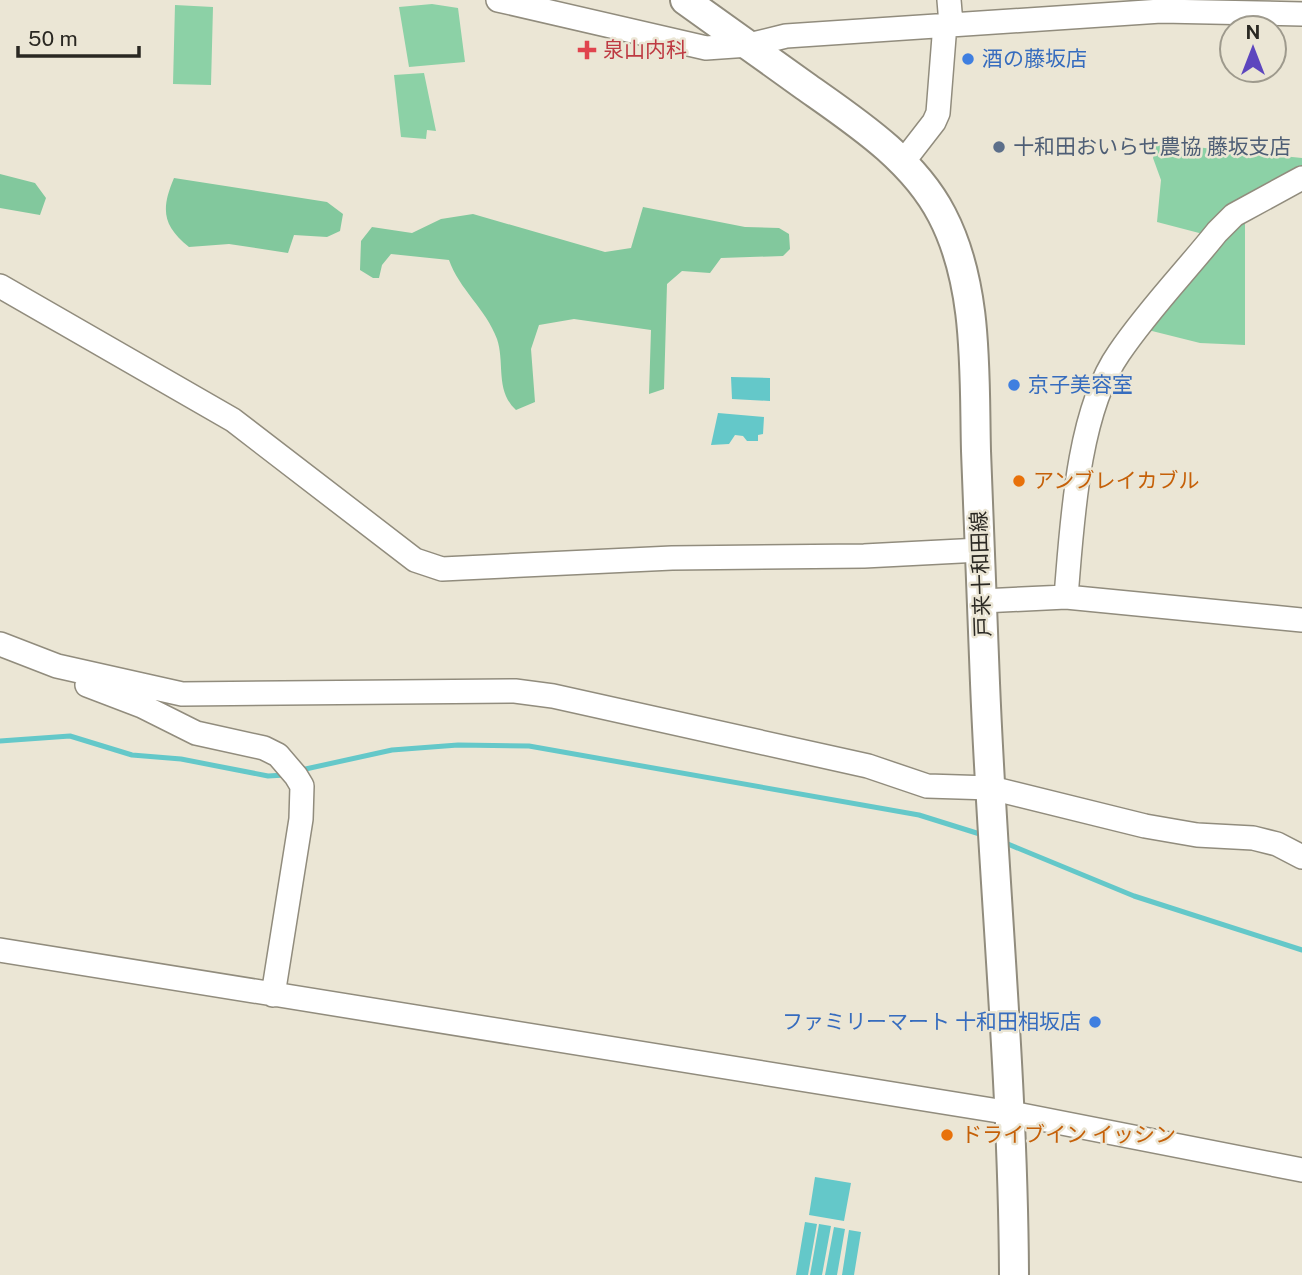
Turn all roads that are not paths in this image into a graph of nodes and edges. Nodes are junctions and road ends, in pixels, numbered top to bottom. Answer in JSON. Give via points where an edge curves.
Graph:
{"nodes":[{"id":1,"x":498,"y":0,"type":"edge"},
{"id":2,"x":685,"y":0,"type":"edge"},
{"id":3,"x":949,"y":0,"type":"edge"},
{"id":4,"x":1302,"y":14,"type":"edge"},
{"id":5,"x":948,"y":24,"type":"junction"},
{"id":6,"x":749,"y":45,"type":"junction"},
{"id":7,"x":903,"y":162,"type":"junction"},
{"id":8,"x":1302,"y":178,"type":"edge"},
{"id":9,"x":0,"y":286,"type":"edge"},
{"id":10,"x":980,"y":550,"type":"junction"},
{"id":11,"x":1066,"y":597,"type":"junction"},
{"id":12,"x":982,"y":601,"type":"junction"},
{"id":13,"x":1302,"y":620,"type":"edge"},
{"id":14,"x":0,"y":644,"type":"edge"},
{"id":15,"x":49,"y":663,"type":"junction"},
{"id":16,"x":991,"y":788,"type":"junction"},
{"id":17,"x":1302,"y":857,"type":"edge"},
{"id":18,"x":0,"y":950,"type":"edge"},
{"id":19,"x":273,"y":995,"type":"junction"},
{"id":20,"x":1011,"y":1112,"type":"junction"},
{"id":21,"x":1302,"y":1170,"type":"edge"},
{"id":22,"x":1014,"y":1275,"type":"edge"}],
"edges":[{"from":1,"to":6,"type":"street","via":[[682,44],[706,48]]},
{"from":2,"to":6,"type":"main road","name":"戸来十和田線"},
{"from":3,"to":5,"type":"street"},
{"from":4,"to":5,"type":"street","via":[[1171,10]]},
{"from":5,"to":6,"type":"street","via":[[786,36]]},
{"from":5,"to":7,"type":"street","via":[[938,113]]},
{"from":6,"to":7,"type":"main road","name":"戸来十和田線"},
{"from":7,"to":10,"type":"main road","name":"戸来十和田線","via":[[943,216],[963,271],[974,383]]},
{"from":8,"to":11,"type":"street","via":[[1234,215],[1117,354],[1089,424]]},
{"from":9,"to":10,"type":"street","via":[[233,419],[415,560],[442,569]]},
{"from":10,"to":12,"type":"main road","name":"戸来十和田線"},
{"from":11,"to":12,"type":"street"},
{"from":11,"to":13,"type":"street"},
{"from":12,"to":16,"type":"main road","name":"戸来十和田線"},
{"from":14,"to":15,"type":"street"},
{"from":15,"to":16,"type":"street","via":[[182,694],[515,691],[553,695],[868,766],[927,786]]},
{"from":15,"to":19,"type":"street","via":[[70,679],[142,706],[196,733],[264,748],[293,771],[302,786],[301,819]]},
{"from":16,"to":17,"type":"street","via":[[1146,826],[1254,838]]},
{"from":16,"to":20,"type":"main road","name":"戸来十和田線"},
{"from":18,"to":19,"type":"street"},
{"from":19,"to":20,"type":"street"},
{"from":20,"to":21,"type":"street"},
{"from":20,"to":22,"type":"main road","name":"戸来十和田線"}]}
